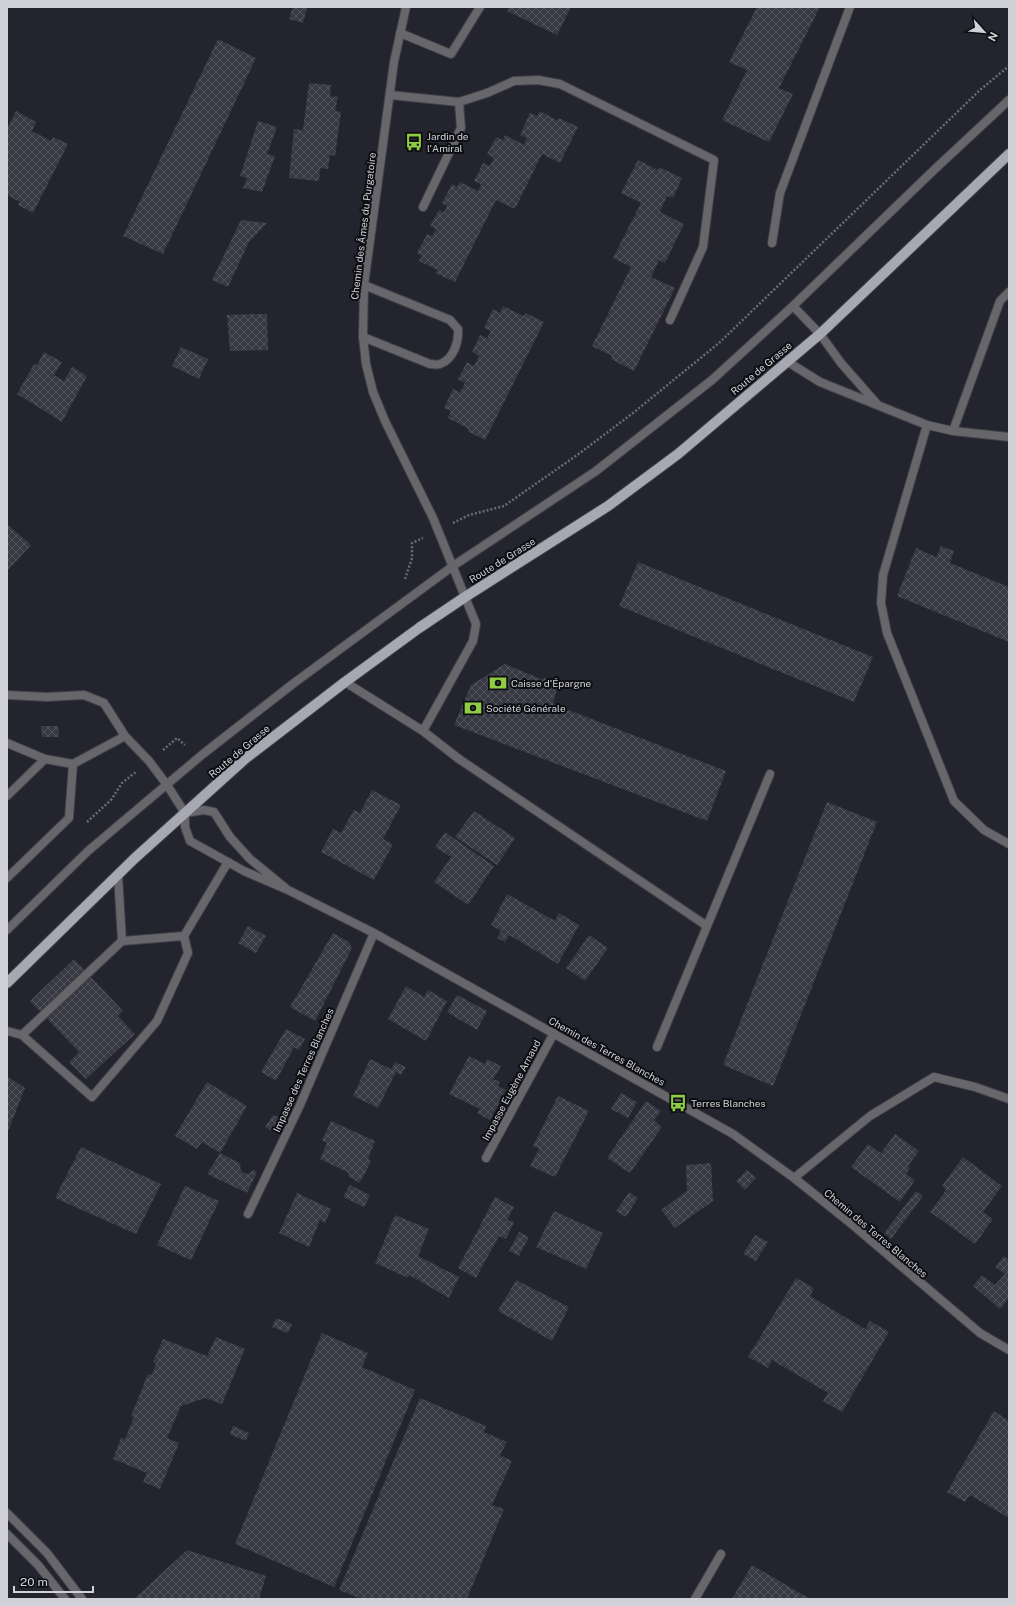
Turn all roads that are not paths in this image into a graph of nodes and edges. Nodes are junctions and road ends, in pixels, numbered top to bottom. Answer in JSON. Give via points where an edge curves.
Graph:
{"nodes":[{"id":1,"x":406,"y":7,"type":"edge"},
{"id":2,"x":480,"y":7,"type":"edge"},
{"id":3,"x":850,"y":7,"type":"edge"},
{"id":4,"x":400,"y":33,"type":"junction"},
{"id":5,"x":390,"y":95,"type":"junction"},
{"id":6,"x":1009,"y":100,"type":"edge"},
{"id":7,"x":459,"y":102,"type":"junction"},
{"id":8,"x":1009,"y":154,"type":"edge"},
{"id":9,"x":422,"y":207,"type":"dead end"},
{"id":10,"x":772,"y":243,"type":"dead end"},
{"id":11,"x":364,"y":285,"type":"junction"},
{"id":12,"x":1009,"y":292,"type":"edge"},
{"id":13,"x":793,"y":306,"type":"junction"},
{"id":14,"x":670,"y":320,"type":"dead end"},
{"id":15,"x":820,"y":334,"type":"junction"},
{"id":16,"x":363,"y":337,"type":"junction"},
{"id":17,"x":788,"y":362,"type":"junction"},
{"id":18,"x":878,"y":404,"type":"junction"},
{"id":19,"x":927,"y":425,"type":"junction"},
{"id":20,"x":952,"y":431,"type":"junction"},
{"id":21,"x":1009,"y":437,"type":"edge"},
{"id":22,"x":453,"y":566,"type":"junction"},
{"id":23,"x":465,"y":597,"type":"junction"},
{"id":24,"x":345,"y":682,"type":"junction"},
{"id":25,"x":7,"y":695,"type":"edge"},
{"id":26,"x":423,"y":731,"type":"junction"},
{"id":27,"x":125,"y":736,"type":"junction"},
{"id":28,"x":7,"y":743,"type":"edge"},
{"id":29,"x":45,"y":759,"type":"junction"},
{"id":30,"x":73,"y":764,"type":"junction"},
{"id":31,"x":770,"y":774,"type":"dead end"},
{"id":32,"x":167,"y":785,"type":"junction"},
{"id":33,"x":7,"y":796,"type":"edge"},
{"id":34,"x":185,"y":813,"type":"junction"},
{"id":35,"x":1009,"y":844,"type":"edge"},
{"id":36,"x":228,"y":862,"type":"junction"},
{"id":37,"x":118,"y":875,"type":"junction"},
{"id":38,"x":7,"y":878,"type":"edge"},
{"id":39,"x":288,"y":890,"type":"junction"},
{"id":40,"x":708,"y":926,"type":"junction"},
{"id":41,"x":7,"y":930,"type":"edge"},
{"id":42,"x":374,"y":933,"type":"junction"},
{"id":43,"x":184,"y":936,"type":"junction"},
{"id":44,"x":122,"y":941,"type":"junction"},
{"id":45,"x":7,"y":983,"type":"edge"},
{"id":46,"x":7,"y":1031,"type":"edge"},
{"id":47,"x":554,"y":1033,"type":"junction"},
{"id":48,"x":22,"y":1035,"type":"junction"},
{"id":49,"x":657,"y":1047,"type":"dead end"},
{"id":50,"x":1009,"y":1099,"type":"edge"},
{"id":51,"x":486,"y":1158,"type":"dead end"},
{"id":52,"x":794,"y":1178,"type":"junction"},
{"id":53,"x":248,"y":1214,"type":"dead end"},
{"id":54,"x":1009,"y":1350,"type":"edge"},
{"id":55,"x":7,"y":1513,"type":"edge"},
{"id":56,"x":7,"y":1534,"type":"edge"},
{"id":57,"x":721,"y":1554,"type":"dead end"},
{"id":58,"x":65,"y":1599,"type":"edge"},
{"id":59,"x":82,"y":1599,"type":"edge"},
{"id":60,"x":695,"y":1599,"type":"edge"}],
"edges":[{"from":1,"to":4,"type":"street","name":"Chemin des Âmes du Purgatoire"},
{"from":2,"to":4,"type":"street","via":[[451,54]]},
{"from":3,"to":10,"type":"street","via":[[780,193]]},
{"from":4,"to":5,"type":"street","name":"Chemin des Âmes du Purgatoire"},
{"from":5,"to":7,"type":"street"},
{"from":5,"to":11,"type":"street","name":"Chemin des Âmes du Purgatoire"},
{"from":6,"to":13,"type":"street"},
{"from":7,"to":9,"type":"street","via":[[461,128]]},
{"from":7,"to":14,"type":"street","via":[[514,81],[538,80],[560,84],[714,160],[703,247]]},
{"from":8,"to":15,"type":"main road","name":"Route de Grasse"},
{"from":11,"to":16,"type":"street","name":"Chemin des Âmes du Purgatoire"},
{"from":11,"to":16,"type":"street","via":[[450,320],[458,329],[459,340],[450,356],[440,364],[430,364]]},
{"from":12,"to":20,"type":"street","via":[[1000,301]]},
{"from":13,"to":15,"type":"street"},
{"from":13,"to":22,"type":"street","via":[[712,380],[596,471]]},
{"from":15,"to":17,"type":"main road","name":"Route de Grasse"},
{"from":15,"to":18,"type":"street","via":[[841,363]]},
{"from":16,"to":22,"type":"street","name":"Chemin des Âmes du Purgatoire","via":[[373,392],[385,422],[434,518]]},
{"from":17,"to":18,"type":"street","via":[[820,382]]},
{"from":17,"to":23,"type":"main road","name":"Route de Grasse","via":[[678,454],[608,506]]},
{"from":18,"to":19,"type":"street"},
{"from":19,"to":20,"type":"street"},
{"from":19,"to":35,"type":"street","via":[[883,575],[882,603],[887,633],[954,801],[984,830]]},
{"from":20,"to":21,"type":"street"},
{"from":22,"to":23,"type":"street","name":"Chemin des Âmes du Purgatoire"},
{"from":22,"to":32,"type":"street","via":[[294,683]]},
{"from":23,"to":24,"type":"main road","name":"Route de Grasse"},
{"from":23,"to":26,"type":"street","name":"Chemin des Âmes du Purgatoire","via":[[476,624],[474,641]]},
{"from":24,"to":26,"type":"street"},
{"from":24,"to":34,"type":"main road","name":"Route de Grasse","via":[[246,758]]},
{"from":25,"to":27,"type":"street","via":[[84,695],[104,703]]},
{"from":26,"to":40,"type":"street"},
{"from":27,"to":30,"type":"street"},
{"from":27,"to":32,"type":"street"},
{"from":28,"to":29,"type":"street"},
{"from":29,"to":30,"type":"street"},
{"from":29,"to":33,"type":"street"},
{"from":30,"to":38,"type":"street","via":[[69,818]]},
{"from":31,"to":40,"type":"street"},
{"from":32,"to":34,"type":"street"},
{"from":32,"to":41,"type":"street","via":[[88,851]]},
{"from":34,"to":36,"type":"street","name":"Chemin des Terres Blanches","via":[[185,827],[190,841]]},
{"from":34,"to":37,"type":"main road","name":"Route de Grasse"},
{"from":34,"to":39,"type":"street","name":"Chemin des Terres Blanches","via":[[204,810],[214,812],[230,837],[250,859]]},
{"from":36,"to":39,"type":"street","name":"Chemin des Terres Blanches"},
{"from":36,"to":43,"type":"street"},
{"from":37,"to":44,"type":"street"},
{"from":37,"to":45,"type":"main road","name":"Route de Grasse"},
{"from":39,"to":42,"type":"street","name":"Chemin des Terres Blanches"},
{"from":40,"to":49,"type":"street"},
{"from":42,"to":47,"type":"street","name":"Chemin des Terres Blanches"},
{"from":42,"to":53,"type":"street","name":"Impasse des Terres Blanches","via":[[300,1105]]},
{"from":43,"to":44,"type":"street"},
{"from":43,"to":48,"type":"street","via":[[188,953],[157,1021],[92,1097]]},
{"from":44,"to":48,"type":"street"},
{"from":46,"to":48,"type":"street"},
{"from":47,"to":51,"type":"street","name":"Impasse Eugène Arnaud"},
{"from":47,"to":52,"type":"street","name":"Chemin des Terres Blanches","via":[[733,1134]]},
{"from":50,"to":52,"type":"street","via":[[934,1077],[870,1116]]},
{"from":52,"to":54,"type":"street","name":"Chemin des Terres Blanches","via":[[980,1333]]},
{"from":55,"to":59,"type":"street","via":[[49,1556]]},
{"from":56,"to":58,"type":"street"},
{"from":57,"to":60,"type":"street"}]}
